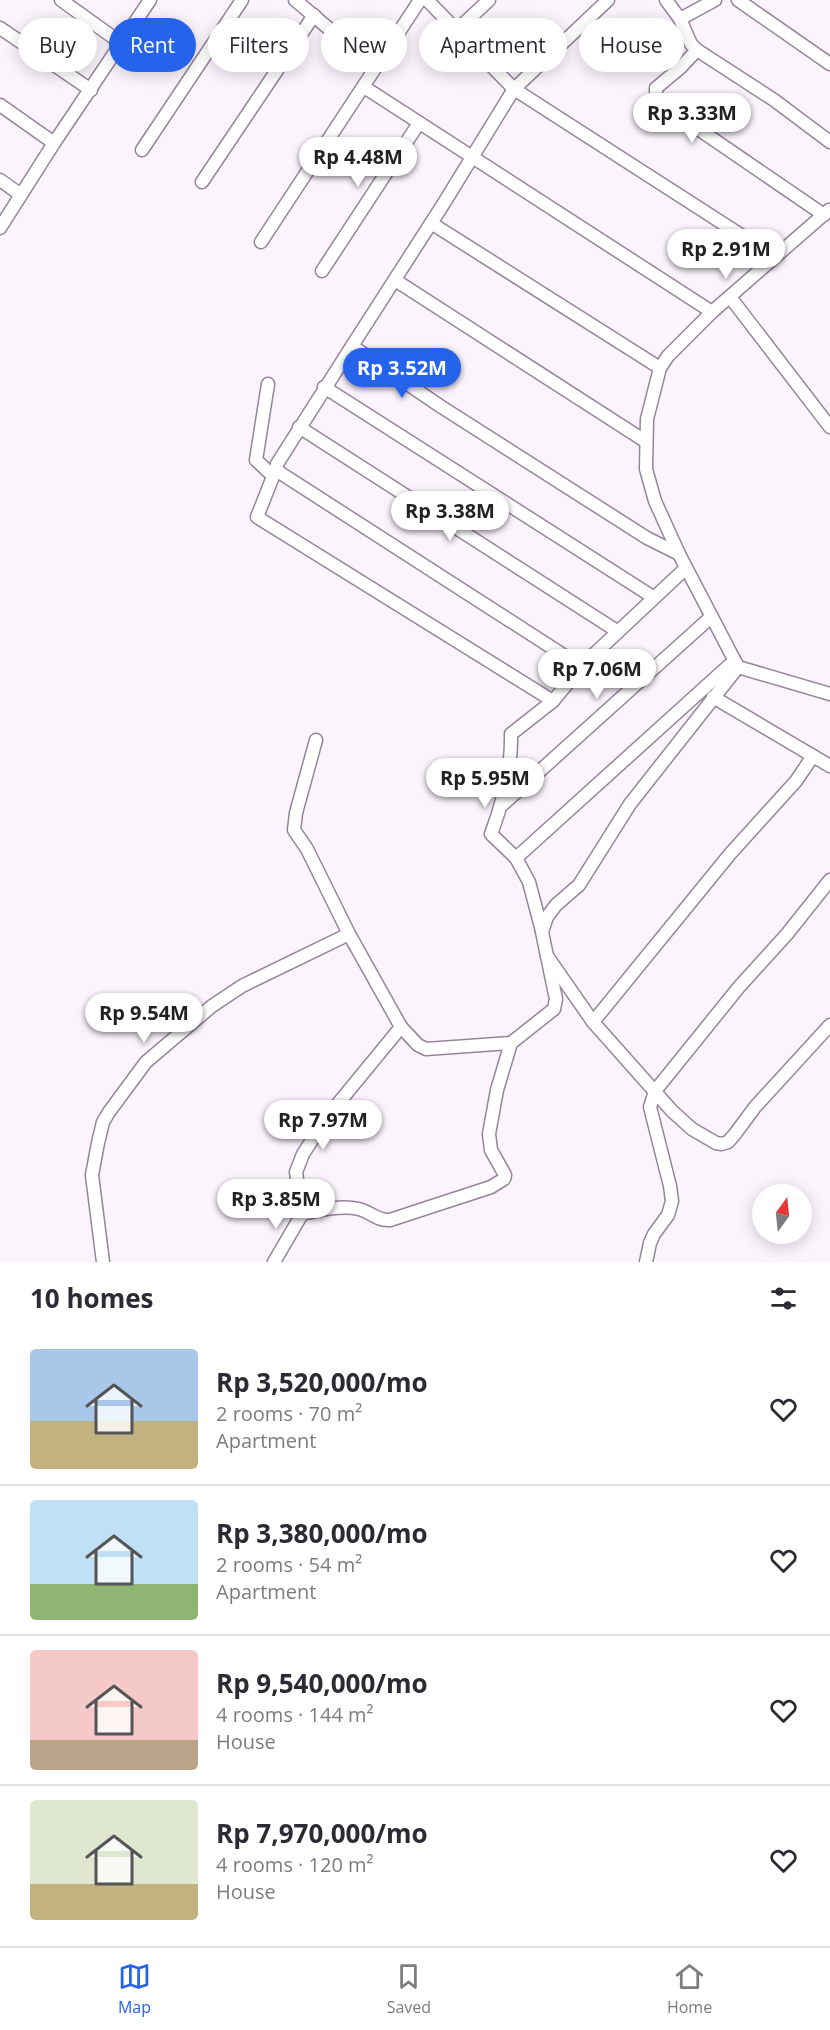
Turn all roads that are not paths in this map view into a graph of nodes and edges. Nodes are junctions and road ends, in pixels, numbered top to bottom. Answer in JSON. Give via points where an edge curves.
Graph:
{"nodes":[{"id":1,"x":61,"y":0,"type":"edge"},
{"id":2,"x":150,"y":0,"type":"edge"},
{"id":3,"x":242,"y":0,"type":"edge"},
{"id":4,"x":295,"y":0,"type":"edge"},
{"id":5,"x":420,"y":0,"type":"edge"},
{"id":6,"x":427,"y":0,"type":"edge"},
{"id":7,"x":489,"y":0,"type":"edge"},
{"id":8,"x":608,"y":0,"type":"edge"},
{"id":9,"x":666,"y":0,"type":"edge"},
{"id":10,"x":715,"y":0,"type":"edge"},
{"id":11,"x":738,"y":0,"type":"edge"},
{"id":12,"x":314,"y":15,"type":"junction"},
{"id":13,"x":138,"y":18,"type":"edge"},
{"id":14,"x":446,"y":18,"type":"edge"},
{"id":15,"x":470,"y":18,"type":"edge"},
{"id":16,"x":679,"y":18,"type":"edge"},
{"id":17,"x":682,"y":18,"type":"edge"},
{"id":18,"x":407,"y":20,"type":"edge"},
{"id":19,"x":321,"y":21,"type":"edge"},
{"id":20,"x":0,"y":28,"type":"edge"},
{"id":21,"x":684,"y":28,"type":"edge"},
{"id":22,"x":109,"y":34,"type":"edge"},
{"id":23,"x":697,"y":50,"type":"junction"},
{"id":24,"x":109,"y":62,"type":"edge"},
{"id":25,"x":830,"y":64,"type":"edge"},
{"id":26,"x":373,"y":72,"type":"edge"},
{"id":27,"x":498,"y":72,"type":"edge"},
{"id":28,"x":364,"y":87,"type":"junction"},
{"id":29,"x":514,"y":89,"type":"junction"},
{"id":30,"x":91,"y":90,"type":"junction"},
{"id":31,"x":0,"y":105,"type":"edge"},
{"id":32,"x":419,"y":123,"type":"junction"},
{"id":33,"x":830,"y":142,"type":"edge"},
{"id":34,"x":54,"y":143,"type":"junction"},
{"id":35,"x":142,"y":150,"type":"dead end"},
{"id":36,"x":472,"y":157,"type":"junction"},
{"id":37,"x":0,"y":180,"type":"edge"},
{"id":38,"x":202,"y":182,"type":"dead end"},
{"id":39,"x":21,"y":195,"type":"junction"},
{"id":40,"x":827,"y":212,"type":"edge"},
{"id":41,"x":431,"y":223,"type":"junction"},
{"id":42,"x":0,"y":228,"type":"edge"},
{"id":43,"x":261,"y":242,"type":"dead end"},
{"id":44,"x":775,"y":257,"type":"junction"},
{"id":45,"x":322,"y":271,"type":"dead end"},
{"id":46,"x":395,"y":280,"type":"junction"},
{"id":47,"x":730,"y":297,"type":"junction"},
{"id":48,"x":712,"y":312,"type":"junction"},
{"id":49,"x":352,"y":346,"type":"junction"},
{"id":50,"x":660,"y":368,"type":"junction"},
{"id":51,"x":268,"y":384,"type":"dead end"},
{"id":52,"x":324,"y":387,"type":"junction"},
{"id":53,"x":299,"y":427,"type":"junction"},
{"id":54,"x":830,"y":427,"type":"edge"},
{"id":55,"x":645,"y":441,"type":"junction"},
{"id":56,"x":275,"y":473,"type":"junction"},
{"id":57,"x":679,"y":554,"type":"junction"},
{"id":58,"x":686,"y":568,"type":"junction"},
{"id":59,"x":653,"y":597,"type":"junction"},
{"id":60,"x":711,"y":617,"type":"junction"},
{"id":61,"x":617,"y":631,"type":"junction"},
{"id":62,"x":589,"y":659,"type":"junction"},
{"id":63,"x":736,"y":664,"type":"junction"},
{"id":64,"x":830,"y":694,"type":"edge"},
{"id":65,"x":713,"y":697,"type":"junction"},
{"id":66,"x":553,"y":701,"type":"junction"},
{"id":67,"x":316,"y":740,"type":"dead end"},
{"id":68,"x":813,"y":756,"type":"junction"},
{"id":69,"x":830,"y":766,"type":"edge"},
{"id":70,"x":502,"y":805,"type":"junction"},
{"id":71,"x":516,"y":858,"type":"junction"},
{"id":72,"x":830,"y":880,"type":"edge"},
{"id":73,"x":542,"y":932,"type":"junction"},
{"id":74,"x":349,"y":934,"type":"junction"},
{"id":75,"x":547,"y":956,"type":"junction"},
{"id":76,"x":593,"y":1022,"type":"junction"},
{"id":77,"x":830,"y":1025,"type":"edge"},
{"id":78,"x":400,"y":1027,"type":"junction"},
{"id":79,"x":510,"y":1043,"type":"junction"},
{"id":80,"x":655,"y":1091,"type":"junction"},
{"id":81,"x":302,"y":1214,"type":"junction"},
{"id":82,"x":103,"y":1262,"type":"edge"},
{"id":83,"x":274,"y":1262,"type":"edge"},
{"id":84,"x":646,"y":1262,"type":"edge"}],
"edges":[{"from":1,"to":22,"type":"street"},
{"from":2,"to":13,"type":"street"},
{"from":3,"to":35,"type":"street"},
{"from":4,"to":12,"type":"street"},
{"from":5,"to":18,"type":"street"},
{"from":6,"to":14,"type":"street"},
{"from":7,"to":15,"type":"street"},
{"from":8,"to":29,"type":"street"},
{"from":9,"to":16,"type":"street"},
{"from":10,"to":17,"type":"street"},
{"from":11,"to":25,"type":"street"},
{"from":12,"to":19,"type":"street"},
{"from":12,"to":38,"type":"street"},
{"from":20,"to":30,"type":"street"},
{"from":21,"to":23,"type":"street"},
{"from":23,"to":33,"type":"street"},
{"from":23,"to":40,"type":"street","via":[[656,88],[656,100]]},
{"from":24,"to":30,"type":"street"},
{"from":26,"to":28,"type":"street"},
{"from":27,"to":29,"type":"street"},
{"from":28,"to":32,"type":"street"},
{"from":28,"to":43,"type":"street"},
{"from":29,"to":36,"type":"street"},
{"from":29,"to":44,"type":"street"},
{"from":30,"to":34,"type":"street"},
{"from":31,"to":34,"type":"street"},
{"from":32,"to":36,"type":"street"},
{"from":32,"to":45,"type":"street"},
{"from":34,"to":39,"type":"street"},
{"from":36,"to":41,"type":"street"},
{"from":36,"to":48,"type":"street"},
{"from":37,"to":39,"type":"street"},
{"from":39,"to":42,"type":"street"},
{"from":40,"to":44,"type":"street"},
{"from":41,"to":46,"type":"street"},
{"from":41,"to":50,"type":"street"},
{"from":44,"to":47,"type":"street"},
{"from":46,"to":49,"type":"street"},
{"from":46,"to":55,"type":"street"},
{"from":47,"to":48,"type":"street"},
{"from":47,"to":54,"type":"street"},
{"from":48,"to":50,"type":"street"},
{"from":49,"to":52,"type":"street"},
{"from":49,"to":57,"type":"street","via":[[647,538]]},
{"from":50,"to":55,"type":"street"},
{"from":51,"to":56,"type":"street","via":[[256,459]]},
{"from":52,"to":53,"type":"street"},
{"from":52,"to":59,"type":"street"},
{"from":53,"to":56,"type":"street"},
{"from":53,"to":61,"type":"street"},
{"from":55,"to":57,"type":"street","via":[[646,469],[655,501]]},
{"from":56,"to":62,"type":"street","via":[[571,660]]},
{"from":56,"to":66,"type":"street","via":[[257,517]]},
{"from":57,"to":58,"type":"street"},
{"from":58,"to":59,"type":"street"},
{"from":58,"to":60,"type":"street"},
{"from":59,"to":61,"type":"street"},
{"from":60,"to":63,"type":"street"},
{"from":60,"to":70,"type":"street"},
{"from":61,"to":62,"type":"street"},
{"from":62,"to":66,"type":"street"},
{"from":63,"to":64,"type":"street"},
{"from":63,"to":65,"type":"street"},
{"from":63,"to":71,"type":"street"},
{"from":65,"to":68,"type":"street"},
{"from":65,"to":73,"type":"street","via":[[630,804],[579,885],[547,917]]},
{"from":66,"to":70,"type":"street","via":[[511,734],[512,756]]},
{"from":67,"to":74,"type":"street","via":[[294,830]]},
{"from":68,"to":69,"type":"street"},
{"from":68,"to":76,"type":"street"},
{"from":70,"to":71,"type":"street","via":[[491,834]]},
{"from":71,"to":73,"type":"street","via":[[529,882]]},
{"from":72,"to":80,"type":"street"},
{"from":73,"to":75,"type":"street"},
{"from":74,"to":78,"type":"street"},
{"from":74,"to":82,"type":"street","via":[[242,986],[146,1062],[106,1117],[98,1143],[92,1175]]},
{"from":75,"to":76,"type":"street"},
{"from":75,"to":79,"type":"street","via":[[554,1009]]},
{"from":76,"to":80,"type":"street"},
{"from":77,"to":80,"type":"street","via":[[723,1144],[692,1129]]},
{"from":78,"to":79,"type":"street","via":[[426,1049]]},
{"from":78,"to":81,"type":"street","via":[[327,1117],[303,1154],[296,1172]]},
{"from":79,"to":81,"type":"street","via":[[489,1134],[491,1150],[505,1175],[501,1181],[390,1220],[382,1221],[368,1212],[349,1208]]},
{"from":80,"to":84,"type":"street","via":[[650,1107],[672,1201],[650,1243]]},
{"from":81,"to":83,"type":"street"}]}
